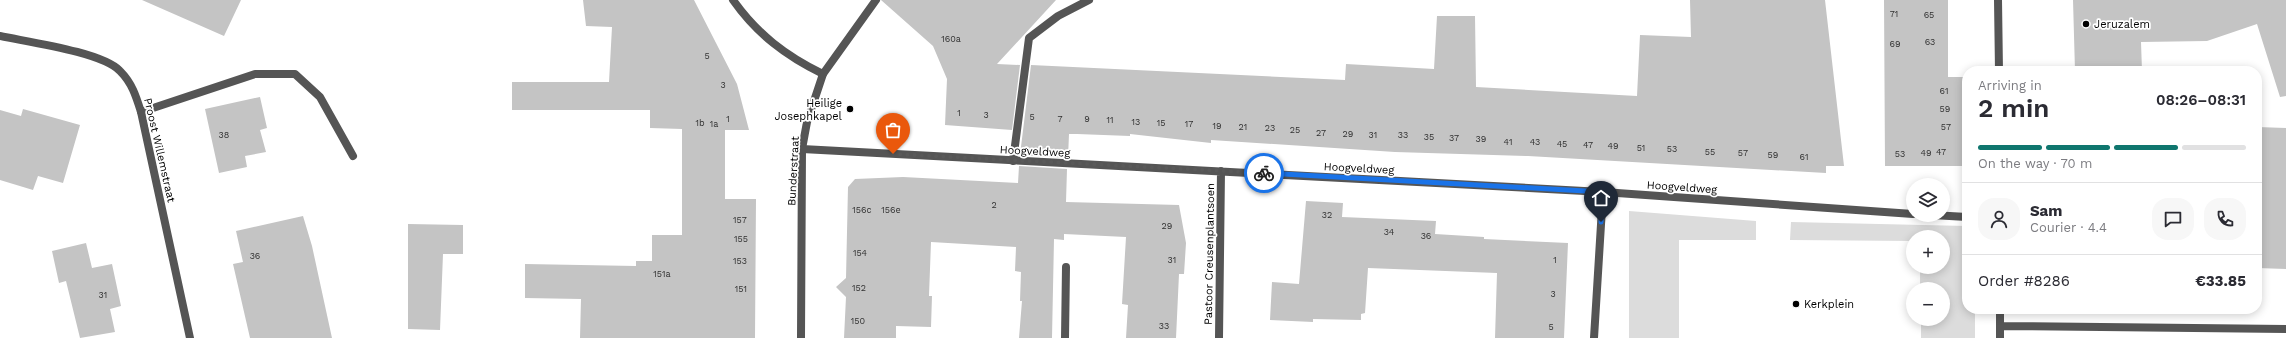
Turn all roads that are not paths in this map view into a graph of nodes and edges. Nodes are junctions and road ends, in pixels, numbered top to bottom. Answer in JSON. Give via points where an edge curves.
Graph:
{"nodes":[{"id":1,"x":733,"y":0,"type":"edge"},
{"id":2,"x":876,"y":0,"type":"edge"},
{"id":3,"x":1089,"y":0,"type":"edge"},
{"id":4,"x":1998,"y":0,"type":"edge"},
{"id":5,"x":0,"y":36,"type":"edge"},
{"id":6,"x":1999,"y":66,"type":"edge"},
{"id":7,"x":823,"y":74,"type":"junction"},
{"id":8,"x":141,"y":112,"type":"junction"},
{"id":9,"x":802,"y":149,"type":"junction"},
{"id":10,"x":353,"y":156,"type":"dead end"},
{"id":11,"x":1013,"y":161,"type":"junction"},
{"id":12,"x":1221,"y":171,"type":"junction"},
{"id":13,"x":1603,"y":192,"type":"junction"},
{"id":14,"x":1906,"y":214,"type":"edge"},
{"id":15,"x":1950,"y":217,"type":"edge"},
{"id":16,"x":1962,"y":218,"type":"edge"},
{"id":17,"x":1066,"y":267,"type":"dead end"},
{"id":18,"x":2000,"y":314,"type":"edge"},
{"id":19,"x":2000,"y":326,"type":"junction"},
{"id":20,"x":2286,"y":329,"type":"edge"},
{"id":21,"x":190,"y":338,"type":"edge"},
{"id":22,"x":801,"y":338,"type":"edge"},
{"id":23,"x":1065,"y":338,"type":"edge"},
{"id":24,"x":1219,"y":338,"type":"edge"},
{"id":25,"x":1594,"y":338,"type":"edge"},
{"id":26,"x":2000,"y":338,"type":"edge"}],
"edges":[{"from":1,"to":7,"type":"street","via":[[754,28],[779,49]]},
{"from":2,"to":7,"type":"street","name":"Bunderstraat"},
{"from":3,"to":11,"type":"street","via":[[1058,16],[1029,38]]},
{"from":4,"to":6,"type":"street"},
{"from":5,"to":8,"type":"street","name":"Proost Willemstraat","via":[[100,59],[120,70],[133,88]]},
{"from":7,"to":9,"type":"street","name":"Bunderstraat","via":[[809,115]]},
{"from":8,"to":10,"type":"street","via":[[255,74],[295,74],[320,96]]},
{"from":8,"to":21,"type":"street","name":"Proost Willemstraat"},
{"from":9,"to":11,"type":"street","name":"Hoogveldweg"},
{"from":9,"to":22,"type":"street","name":"Bunderstraat"},
{"from":11,"to":12,"type":"street","name":"Hoogveldweg"},
{"from":12,"to":13,"type":"street","name":"Hoogveldweg"},
{"from":12,"to":24,"type":"street","name":"Pastoor Creusenplantsoen"},
{"from":13,"to":14,"type":"street","name":"Hoogveldweg"},
{"from":13,"to":25,"type":"street"},
{"from":15,"to":16,"type":"street"},
{"from":17,"to":23,"type":"street"},
{"from":18,"to":19,"type":"street"},
{"from":19,"to":20,"type":"street"},
{"from":19,"to":26,"type":"street"}]}
